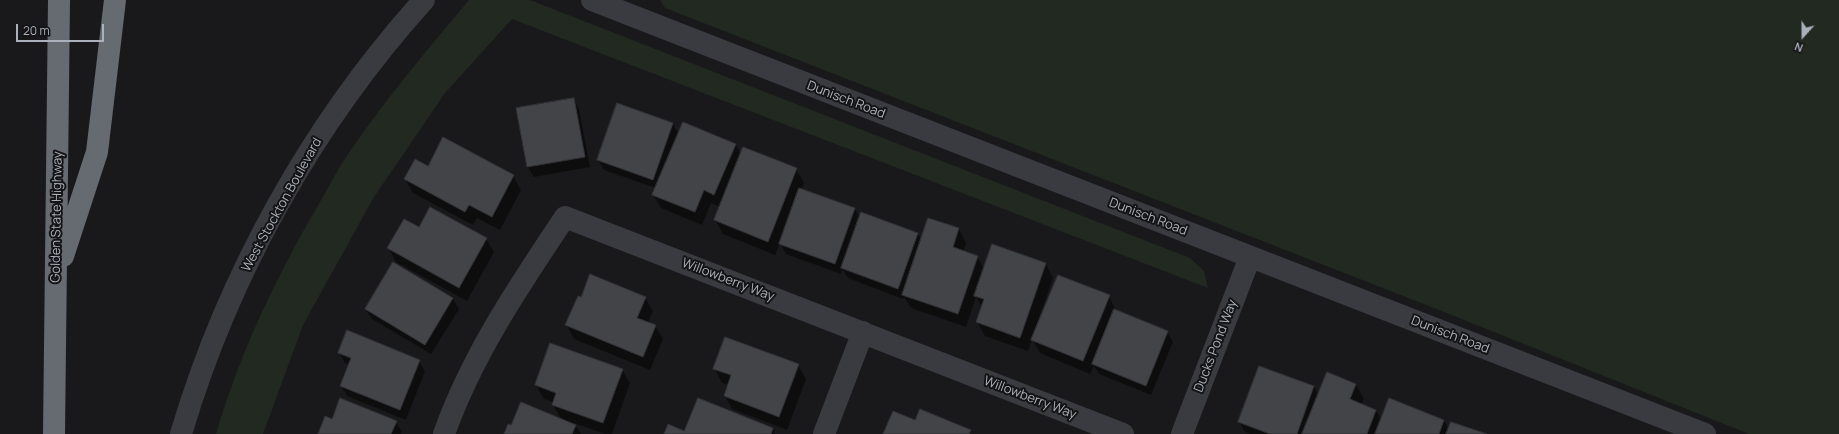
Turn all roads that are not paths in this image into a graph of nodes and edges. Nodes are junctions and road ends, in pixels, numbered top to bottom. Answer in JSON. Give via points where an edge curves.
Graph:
{"nodes":[{"id":1,"x":59,"y":0,"type":"edge"},
{"id":2,"x":115,"y":0,"type":"edge"},
{"id":3,"x":424,"y":0,"type":"edge"},
{"id":4,"x":592,"y":0,"type":"edge"},
{"id":5,"x":1250,"y":257,"type":"junction"},
{"id":6,"x":56,"y":276,"type":"junction"},
{"id":7,"x":863,"y":332,"type":"junction"},
{"id":8,"x":54,"y":434,"type":"edge"},
{"id":9,"x":182,"y":434,"type":"edge"},
{"id":10,"x":444,"y":434,"type":"edge"},
{"id":11,"x":824,"y":434,"type":"edge"},
{"id":12,"x":1123,"y":434,"type":"edge"},
{"id":13,"x":1182,"y":434,"type":"edge"},
{"id":14,"x":1704,"y":434,"type":"edge"}],
"edges":[{"from":1,"to":6,"type":"highway","name":"Golden State Highway"},
{"from":2,"to":6,"type":"highway","via":[[97,152]]},
{"from":3,"to":9,"type":"street","name":"West Stockton Boulevard","via":[[396,31],[348,95],[304,161],[259,241],[214,339]]},
{"from":4,"to":5,"type":"street","name":"Dunisch Road"},
{"from":5,"to":13,"type":"street","name":"Ducks Pond Way"},
{"from":5,"to":14,"type":"street","name":"Dunisch Road"},
{"from":6,"to":8,"type":"highway","name":"Golden State Highway"},
{"from":7,"to":10,"type":"street","name":"Willowberry Way","via":[[566,217],[512,297],[477,358]]},
{"from":7,"to":11,"type":"street"},
{"from":7,"to":12,"type":"street","name":"Willowberry Way"}]}
